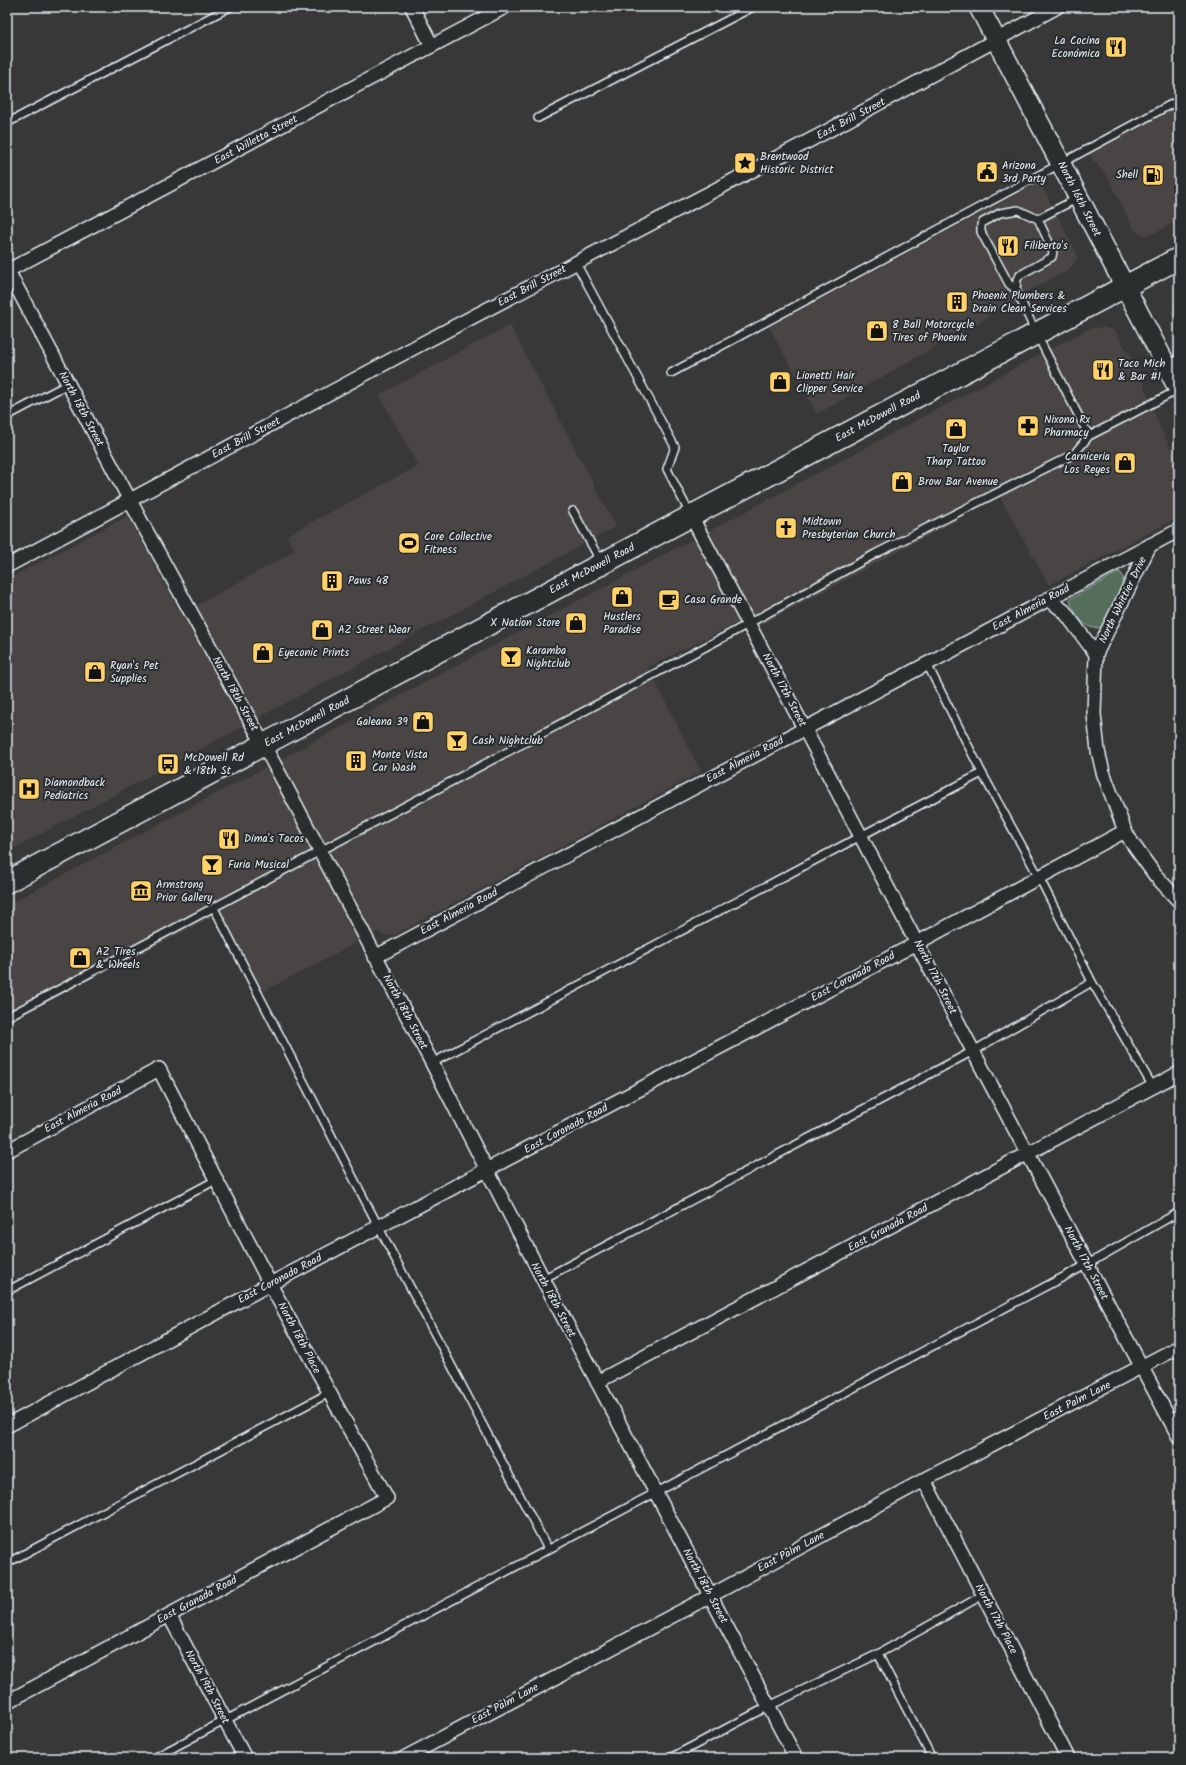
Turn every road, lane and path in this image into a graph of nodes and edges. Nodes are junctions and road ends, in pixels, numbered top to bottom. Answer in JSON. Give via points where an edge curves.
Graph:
{"nodes":[{"id":1,"x":230,"y":7,"type":"edge"},
{"id":2,"x":412,"y":7,"type":"edge"},
{"id":3,"x":505,"y":7,"type":"edge"},
{"id":4,"x":753,"y":7,"type":"edge"},
{"id":5,"x":979,"y":7,"type":"edge"},
{"id":6,"x":1057,"y":7,"type":"edge"},
{"id":7,"x":996,"y":40,"type":"junction"},
{"id":8,"x":432,"y":46,"type":"junction"},
{"id":9,"x":1179,"y":100,"type":"edge"},
{"id":10,"x":538,"y":118,"type":"dead end"},
{"id":11,"x":7,"y":124,"type":"edge"},
{"id":12,"x":1061,"y":164,"type":"junction"},
{"id":13,"x":1078,"y":198,"type":"junction"},
{"id":14,"x":1038,"y":219,"type":"junction"},
{"id":15,"x":1179,"y":258,"type":"edge"},
{"id":16,"x":576,"y":263,"type":"junction"},
{"id":17,"x":7,"y":270,"type":"edge"},
{"id":18,"x":1125,"y":287,"type":"junction"},
{"id":19,"x":1016,"y":290,"type":"junction"},
{"id":20,"x":1036,"y":333,"type":"junction"},
{"id":21,"x":1172,"y":362,"type":"edge"},
{"id":22,"x":672,"y":373,"type":"dead end"},
{"id":23,"x":68,"y":384,"type":"junction"},
{"id":24,"x":1179,"y":390,"type":"edge"},
{"id":25,"x":7,"y":416,"type":"edge"},
{"id":26,"x":1090,"y":436,"type":"junction"},
{"id":27,"x":130,"y":500,"type":"junction"},
{"id":28,"x":573,"y":511,"type":"dead end"},
{"id":29,"x":691,"y":516,"type":"junction"},
{"id":30,"x":1179,"y":530,"type":"edge"},
{"id":31,"x":1150,"y":545,"type":"junction"},
{"id":32,"x":602,"y":564,"type":"junction"},
{"id":33,"x":7,"y":566,"type":"edge"},
{"id":34,"x":1048,"y":599,"type":"junction"},
{"id":35,"x":749,"y":624,"type":"junction"},
{"id":36,"x":1096,"y":654,"type":"junction"},
{"id":37,"x":927,"y":664,"type":"junction"},
{"id":38,"x":805,"y":729,"type":"junction"},
{"id":39,"x":263,"y":745,"type":"junction"},
{"id":40,"x":982,"y":773,"type":"junction"},
{"id":41,"x":1126,"y":831,"type":"junction"},
{"id":42,"x":861,"y":836,"type":"junction"},
{"id":43,"x":320,"y":851,"type":"junction"},
{"id":44,"x":1039,"y":877,"type":"junction"},
{"id":45,"x":7,"y":882,"type":"edge"},
{"id":46,"x":1179,"y":901,"type":"edge"},
{"id":47,"x":214,"y":908,"type":"junction"},
{"id":48,"x":917,"y":943,"type":"junction"},
{"id":49,"x":376,"y":957,"type":"junction"},
{"id":50,"x":1092,"y":982,"type":"junction"},
{"id":51,"x":7,"y":1017,"type":"edge"},
{"id":52,"x":973,"y":1051,"type":"junction"},
{"id":53,"x":432,"y":1063,"type":"junction"},
{"id":54,"x":159,"y":1069,"type":"joint"},
{"id":55,"x":1179,"y":1073,"type":"edge"},
{"id":56,"x":1153,"y":1087,"type":"junction"},
{"id":57,"x":7,"y":1151,"type":"edge"},
{"id":58,"x":1028,"y":1154,"type":"junction"},
{"id":59,"x":487,"y":1171,"type":"junction"},
{"id":60,"x":216,"y":1180,"type":"junction"},
{"id":61,"x":1179,"y":1212,"type":"edge"},
{"id":62,"x":379,"y":1227,"type":"junction"},
{"id":63,"x":1086,"y":1265,"type":"junction"},
{"id":64,"x":542,"y":1279,"type":"junction"},
{"id":65,"x":270,"y":1284,"type":"junction"},
{"id":66,"x":7,"y":1291,"type":"edge"},
{"id":67,"x":1179,"y":1347,"type":"edge"},
{"id":68,"x":1142,"y":1367,"type":"junction"},
{"id":69,"x":597,"y":1382,"type":"junction"},
{"id":70,"x":329,"y":1393,"type":"junction"},
{"id":71,"x":7,"y":1426,"type":"edge"},
{"id":72,"x":1179,"y":1437,"type":"edge"},
{"id":73,"x":924,"y":1480,"type":"junction"},
{"id":74,"x":656,"y":1493,"type":"junction"},
{"id":75,"x":387,"y":1498,"type":"joint"},
{"id":76,"x":548,"y":1549,"type":"junction"},
{"id":77,"x":7,"y":1563,"type":"edge"},
{"id":78,"x":983,"y":1595,"type":"junction"},
{"id":79,"x":710,"y":1596,"type":"junction"},
{"id":80,"x":169,"y":1615,"type":"junction"},
{"id":81,"x":878,"y":1654,"type":"junction"},
{"id":82,"x":7,"y":1702,"type":"edge"},
{"id":83,"x":769,"y":1706,"type":"junction"},
{"id":84,"x":224,"y":1721,"type":"junction"},
{"id":85,"x":154,"y":1758,"type":"edge"},
{"id":86,"x":245,"y":1758,"type":"edge"},
{"id":87,"x":404,"y":1758,"type":"edge"},
{"id":88,"x":670,"y":1758,"type":"edge"},
{"id":89,"x":796,"y":1758,"type":"edge"},
{"id":90,"x":932,"y":1758,"type":"edge"},
{"id":91,"x":1068,"y":1758,"type":"edge"}],
"edges":[{"from":1,"to":11,"type":"lane"},
{"from":2,"to":8,"type":"street"},
{"from":3,"to":8,"type":"street","name":"East Willetta Street"},
{"from":4,"to":10,"type":"lane"},
{"from":5,"to":7,"type":"main road","name":"North 16th Street"},
{"from":6,"to":7,"type":"street","name":"East Brill Street"},
{"from":7,"to":12,"type":"main road","name":"North 16th Street"},
{"from":7,"to":16,"type":"street","name":"East Brill Street","via":[[827,132]]},
{"from":8,"to":17,"type":"street","name":"East Willetta Street"},
{"from":9,"to":12,"type":"lane"},
{"from":12,"to":13,"type":"main road","name":"North 16th Street"},
{"from":12,"to":22,"type":"lane"},
{"from":13,"to":14,"type":"lane"},
{"from":13,"to":18,"type":"main road","name":"North 16th Street"},
{"from":14,"to":19,"type":"lane","via":[[1053,251],[1052,257],[1020,275],[1016,279]]},
{"from":14,"to":19,"type":"lane","via":[[1018,210],[1000,213],[980,225],[998,265],[1009,284]]},
{"from":15,"to":18,"type":"main road","name":"East McDowell Road"},
{"from":16,"to":27,"type":"street","name":"East Brill Street"},
{"from":16,"to":29,"type":"lane","via":[[675,447],[668,469]]},
{"from":17,"to":23,"type":"street","name":"North 18th Street"},
{"from":18,"to":20,"type":"main road","name":"East McDowell Road"},
{"from":18,"to":21,"type":"main road","name":"North 16th Street"},
{"from":19,"to":20,"type":"lane"},
{"from":20,"to":26,"type":"lane"},
{"from":20,"to":29,"type":"main road","name":"East McDowell Road"},
{"from":21,"to":24,"type":"main road","name":"North 16th Street"},
{"from":23,"to":25,"type":"lane"},
{"from":23,"to":27,"type":"street","name":"North 18th Street"},
{"from":24,"to":26,"type":"lane"},
{"from":26,"to":35,"type":"lane","via":[[1074,454],[875,554]]},
{"from":27,"to":33,"type":"street","name":"East Brill Street"},
{"from":27,"to":39,"type":"street","name":"North 18th Street"},
{"from":28,"to":32,"type":"lane"},
{"from":29,"to":32,"type":"main road","name":"East McDowell Road"},
{"from":29,"to":35,"type":"street","name":"North 17th Street"},
{"from":30,"to":31,"type":"street","name":"East Almeria Road"},
{"from":31,"to":34,"type":"street","name":"East Almeria Road"},
{"from":31,"to":36,"type":"street","name":"North Whittier Drive"},
{"from":32,"to":39,"type":"main road","name":"East McDowell Road"},
{"from":34,"to":36,"type":"street","name":"North Whittier Drive","via":[[1064,611]]},
{"from":34,"to":37,"type":"street","name":"East Almeria Road"},
{"from":35,"to":38,"type":"street","name":"North 17th Street"},
{"from":35,"to":43,"type":"lane"},
{"from":36,"to":41,"type":"street","name":"North Whittier Drive","via":[[1094,714],[1098,751],[1103,772]]},
{"from":37,"to":38,"type":"street","name":"East Almeria Road"},
{"from":37,"to":40,"type":"lane"},
{"from":38,"to":42,"type":"street","name":"North 17th Street"},
{"from":38,"to":49,"type":"street","name":"East Almeria Road"},
{"from":39,"to":43,"type":"street","name":"North 18th Street"},
{"from":39,"to":45,"type":"main road","name":"East McDowell Road"},
{"from":40,"to":42,"type":"lane"},
{"from":40,"to":44,"type":"lane"},
{"from":41,"to":44,"type":"street","name":"East Coronado Road"},
{"from":41,"to":46,"type":"street","name":"North Whittier Drive","via":[[1155,875]]},
{"from":42,"to":48,"type":"street","name":"North 17th Street"},
{"from":42,"to":53,"type":"lane"},
{"from":43,"to":47,"type":"lane"},
{"from":43,"to":49,"type":"street","name":"North 18th Street"},
{"from":44,"to":48,"type":"street","name":"East Coronado Road"},
{"from":44,"to":50,"type":"lane"},
{"from":47,"to":51,"type":"lane"},
{"from":47,"to":62,"type":"lane"},
{"from":48,"to":52,"type":"street","name":"North 17th Street"},
{"from":48,"to":59,"type":"street","name":"East Coronado Road"},
{"from":49,"to":53,"type":"street","name":"North 18th Street"},
{"from":50,"to":52,"type":"lane"},
{"from":50,"to":56,"type":"lane"},
{"from":52,"to":58,"type":"street","name":"North 17th Street"},
{"from":52,"to":64,"type":"lane"},
{"from":53,"to":59,"type":"street","name":"North 18th Street"},
{"from":54,"to":57,"type":"street","name":"East Almeria Road"},
{"from":54,"to":60,"type":"street","name":"North 18th Place"},
{"from":55,"to":56,"type":"street","name":"East Granada Road"},
{"from":56,"to":58,"type":"street","name":"East Granada Road"},
{"from":58,"to":63,"type":"street","name":"North 17th Street"},
{"from":58,"to":69,"type":"street","name":"East Granada Road"},
{"from":59,"to":62,"type":"street","name":"East Coronado Road"},
{"from":59,"to":64,"type":"street","name":"North 18th Street"},
{"from":60,"to":65,"type":"street","name":"North 18th Place"},
{"from":60,"to":66,"type":"lane"},
{"from":61,"to":63,"type":"lane"},
{"from":62,"to":65,"type":"street","name":"East Coronado Road"},
{"from":62,"to":76,"type":"lane"},
{"from":63,"to":68,"type":"street","name":"North 17th Street"},
{"from":63,"to":74,"type":"lane"},
{"from":64,"to":69,"type":"street","name":"North 18th Street"},
{"from":65,"to":70,"type":"street","name":"North 18th Place"},
{"from":65,"to":71,"type":"street","name":"East Coronado Road"},
{"from":67,"to":68,"type":"street","name":"East Palm Lane"},
{"from":68,"to":72,"type":"street","name":"North 17th Street"},
{"from":68,"to":73,"type":"street","name":"East Palm Lane"},
{"from":69,"to":74,"type":"street","name":"North 18th Street"},
{"from":70,"to":75,"type":"street","name":"North 18th Place"},
{"from":70,"to":77,"type":"lane"},
{"from":73,"to":78,"type":"street","name":"North 17th Place"},
{"from":73,"to":79,"type":"street","name":"East Palm Lane"},
{"from":74,"to":76,"type":"lane"},
{"from":74,"to":79,"type":"street","name":"North 18th Street"},
{"from":75,"to":80,"type":"street","name":"East Granada Road"},
{"from":76,"to":84,"type":"lane"},
{"from":78,"to":81,"type":"lane"},
{"from":78,"to":91,"type":"street","name":"North 17th Place"},
{"from":79,"to":83,"type":"street","name":"North 18th Street"},
{"from":79,"to":87,"type":"street","name":"East Palm Lane"},
{"from":80,"to":82,"type":"street","name":"East Granada Road"},
{"from":80,"to":84,"type":"street","name":"North 19th Street"},
{"from":81,"to":83,"type":"lane"},
{"from":81,"to":90,"type":"lane"},
{"from":83,"to":88,"type":"lane"},
{"from":83,"to":89,"type":"street","name":"North 18th Street"},
{"from":84,"to":85,"type":"lane"},
{"from":84,"to":86,"type":"street","name":"North 19th Street"}]}
